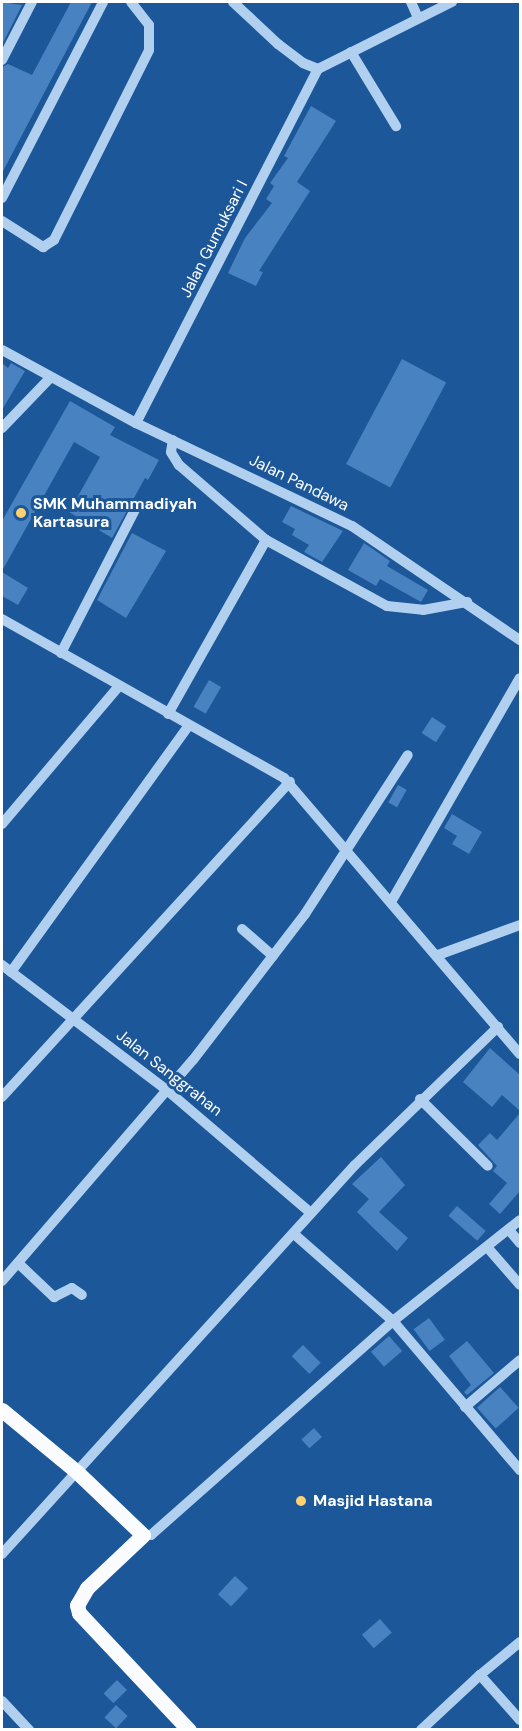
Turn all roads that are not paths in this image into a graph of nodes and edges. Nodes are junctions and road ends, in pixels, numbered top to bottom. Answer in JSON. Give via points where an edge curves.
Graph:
{"nodes":[{"id":1,"x":32,"y":2,"type":"edge"},
{"id":2,"x":103,"y":2,"type":"edge"},
{"id":3,"x":131,"y":2,"type":"edge"},
{"id":4,"x":233,"y":2,"type":"edge"},
{"id":5,"x":411,"y":2,"type":"edge"},
{"id":6,"x":452,"y":2,"type":"edge"},
{"id":7,"x":418,"y":18,"type":"junction"},
{"id":8,"x":351,"y":52,"type":"junction"},
{"id":9,"x":2,"y":60,"type":"edge"},
{"id":10,"x":318,"y":69,"type":"junction"},
{"id":11,"x":396,"y":126,"type":"dead end"},
{"id":12,"x":2,"y":198,"type":"edge"},
{"id":13,"x":2,"y":221,"type":"edge"},
{"id":14,"x":2,"y":350,"type":"edge"},
{"id":15,"x":49,"y":379,"type":"junction"},
{"id":16,"x":136,"y":423,"type":"junction"},
{"id":17,"x":2,"y":428,"type":"edge"},
{"id":18,"x":173,"y":440,"type":"junction"},
{"id":19,"x":137,"y":506,"type":"dead end"},
{"id":20,"x":267,"y":540,"type":"junction"},
{"id":21,"x":466,"y":602,"type":"junction"},
{"id":22,"x":2,"y":619,"type":"edge"},
{"id":23,"x":520,"y":640,"type":"edge"},
{"id":24,"x":61,"y":653,"type":"junction"},
{"id":25,"x":520,"y":678,"type":"edge"},
{"id":26,"x":118,"y":687,"type":"junction"},
{"id":27,"x":168,"y":714,"type":"junction"},
{"id":28,"x":189,"y":725,"type":"junction"},
{"id":29,"x":408,"y":755,"type":"dead end"},
{"id":30,"x":290,"y":782,"type":"junction"},
{"id":31,"x":2,"y":824,"type":"edge"},
{"id":32,"x":347,"y":852,"type":"junction"},
{"id":33,"x":391,"y":902,"type":"junction"},
{"id":34,"x":520,"y":925,"type":"edge"},
{"id":35,"x":242,"y":929,"type":"dead end"},
{"id":36,"x":438,"y":955,"type":"junction"},
{"id":37,"x":273,"y":956,"type":"junction"},
{"id":38,"x":2,"y":965,"type":"edge"},
{"id":39,"x":11,"y":972,"type":"junction"},
{"id":40,"x":76,"y":1019,"type":"junction"},
{"id":41,"x":498,"y":1027,"type":"junction"},
{"id":42,"x":520,"y":1054,"type":"edge"},
{"id":43,"x":168,"y":1091,"type":"junction"},
{"id":44,"x":2,"y":1097,"type":"edge"},
{"id":45,"x":420,"y":1099,"type":"junction"},
{"id":46,"x":488,"y":1166,"type":"dead end"},
{"id":47,"x":311,"y":1213,"type":"junction"},
{"id":48,"x":520,"y":1220,"type":"edge"},
{"id":49,"x":509,"y":1230,"type":"junction"},
{"id":50,"x":294,"y":1234,"type":"junction"},
{"id":51,"x":520,"y":1243,"type":"edge"},
{"id":52,"x":487,"y":1247,"type":"junction"},
{"id":53,"x":18,"y":1263,"type":"junction"},
{"id":54,"x":2,"y":1281,"type":"edge"},
{"id":55,"x":520,"y":1285,"type":"edge"},
{"id":56,"x":82,"y":1295,"type":"dead end"},
{"id":57,"x":393,"y":1321,"type":"junction"},
{"id":58,"x":520,"y":1360,"type":"edge"},
{"id":59,"x":465,"y":1407,"type":"junction"},
{"id":60,"x":2,"y":1410,"type":"edge"},
{"id":61,"x":520,"y":1470,"type":"edge"},
{"id":62,"x":77,"y":1472,"type":"junction"},
{"id":63,"x":143,"y":1535,"type":"junction"},
{"id":64,"x":2,"y":1554,"type":"edge"},
{"id":65,"x":520,"y":1642,"type":"edge"},
{"id":66,"x":480,"y":1675,"type":"junction"},
{"id":67,"x":2,"y":1701,"type":"edge"},
{"id":68,"x":520,"y":1720,"type":"edge"},
{"id":69,"x":29,"y":1730,"type":"edge"},
{"id":70,"x":189,"y":1730,"type":"edge"},
{"id":71,"x":421,"y":1730,"type":"edge"}],
"edges":[{"from":1,"to":9,"type":"street"},
{"from":2,"to":12,"type":"street"},
{"from":3,"to":13,"type":"street","via":[[150,28],[148,50],[54,240],[43,247]]},
{"from":4,"to":10,"type":"street","via":[[278,44]]},
{"from":5,"to":7,"type":"street"},
{"from":6,"to":7,"type":"street"},
{"from":7,"to":8,"type":"street"},
{"from":8,"to":10,"type":"street"},
{"from":8,"to":11,"type":"street"},
{"from":10,"to":16,"type":"street","name":"Jalan Gumuksari I"},
{"from":14,"to":15,"type":"street","name":"Jalan Pandawa"},
{"from":15,"to":16,"type":"street","name":"Jalan Pandawa"},
{"from":15,"to":17,"type":"street"},
{"from":16,"to":18,"type":"street","name":"Jalan Pandawa"},
{"from":18,"to":20,"type":"street","via":[[171,452],[179,465]]},
{"from":18,"to":21,"type":"street","name":"Jalan Pandawa","via":[[352,526]]},
{"from":19,"to":24,"type":"street"},
{"from":20,"to":21,"type":"street","via":[[387,606],[423,610]]},
{"from":20,"to":27,"type":"street"},
{"from":21,"to":23,"type":"street","name":"Jalan Pandawa"},
{"from":22,"to":24,"type":"street"},
{"from":24,"to":26,"type":"street"},
{"from":25,"to":33,"type":"street"},
{"from":26,"to":27,"type":"street"},
{"from":26,"to":31,"type":"street"},
{"from":27,"to":28,"type":"street"},
{"from":28,"to":30,"type":"street"},
{"from":28,"to":39,"type":"street"},
{"from":29,"to":32,"type":"street"},
{"from":30,"to":32,"type":"street"},
{"from":30,"to":40,"type":"street"},
{"from":32,"to":33,"type":"street"},
{"from":32,"to":37,"type":"street"},
{"from":33,"to":36,"type":"street"},
{"from":34,"to":36,"type":"street"},
{"from":35,"to":37,"type":"street"},
{"from":36,"to":41,"type":"street"},
{"from":37,"to":43,"type":"street"},
{"from":38,"to":39,"type":"street","name":"Jalan Sanggrahan"},
{"from":39,"to":40,"type":"street","name":"Jalan Sanggrahan"},
{"from":40,"to":43,"type":"street","name":"Jalan Sanggrahan"},
{"from":40,"to":44,"type":"street"},
{"from":41,"to":42,"type":"street"},
{"from":41,"to":45,"type":"street"},
{"from":43,"to":47,"type":"street","name":"Jalan Sanggrahan"},
{"from":43,"to":53,"type":"street"},
{"from":45,"to":46,"type":"street"},
{"from":45,"to":47,"type":"street"},
{"from":47,"to":50,"type":"street"},
{"from":48,"to":49,"type":"street"},
{"from":49,"to":51,"type":"street"},
{"from":49,"to":52,"type":"street"},
{"from":50,"to":57,"type":"street"},
{"from":50,"to":62,"type":"street"},
{"from":52,"to":55,"type":"street"},
{"from":52,"to":57,"type":"street"},
{"from":53,"to":54,"type":"street"},
{"from":53,"to":56,"type":"street","via":[[54,1297],[72,1288]]},
{"from":57,"to":59,"type":"street"},
{"from":57,"to":63,"type":"street","via":[[151,1535]]},
{"from":58,"to":59,"type":"street"},
{"from":59,"to":61,"type":"street"},
{"from":60,"to":62,"type":"main road"},
{"from":62,"to":63,"type":"main road"},
{"from":62,"to":64,"type":"street"},
{"from":63,"to":70,"type":"main road","via":[[87,1588],[77,1605],[79,1613]]},
{"from":65,"to":66,"type":"street"},
{"from":66,"to":68,"type":"street"},
{"from":66,"to":71,"type":"street"},
{"from":67,"to":69,"type":"street"}]}
